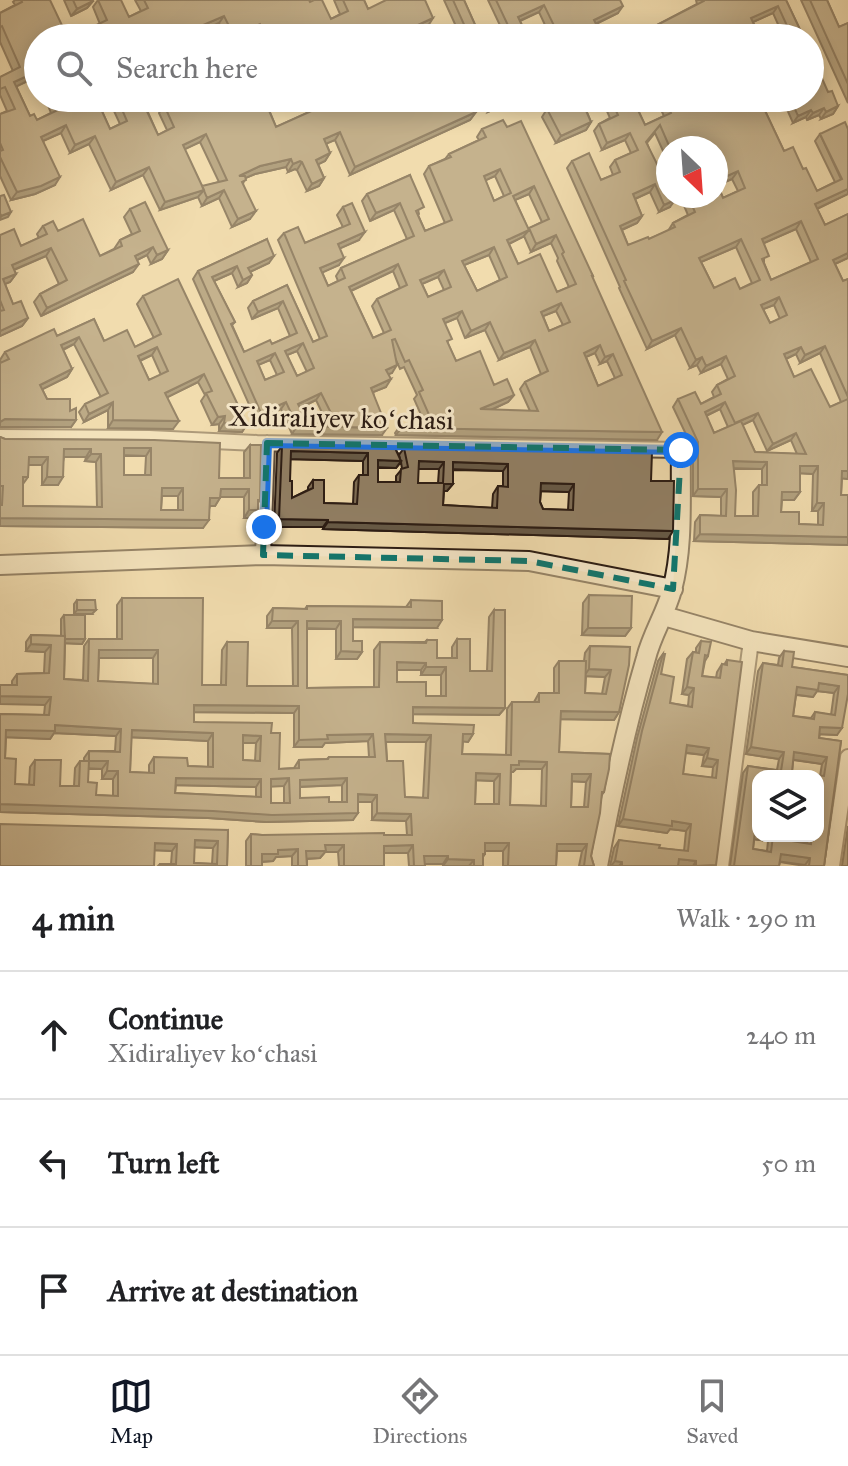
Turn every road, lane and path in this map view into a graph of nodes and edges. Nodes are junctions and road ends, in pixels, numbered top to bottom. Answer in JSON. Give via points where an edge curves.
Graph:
{"nodes":[{"id":1,"x":0,"y":437,"type":"edge"},
{"id":2,"x":267,"y":443,"type":"junction"},
{"id":3,"x":681,"y":450,"type":"joint"},
{"id":4,"x":263,"y":555,"type":"junction"},
{"id":5,"x":0,"y":565,"type":"edge"},
{"id":6,"x":673,"y":589,"type":"junction"},
{"id":7,"x":664,"y":616,"type":"junction"},
{"id":8,"x":751,"y":641,"type":"junction"},
{"id":9,"x":848,"y":657,"type":"edge"},
{"id":10,"x":848,"y":757,"type":"edge"},
{"id":11,"x":598,"y":866,"type":"edge"},
{"id":12,"x":721,"y":866,"type":"edge"},
{"id":13,"x":832,"y":866,"type":"edge"}],
"edges":[{"from":1,"to":2,"type":"street","name":"Xidiraliyev koʻchasi"},
{"from":2,"to":3,"type":"street","name":"Xidiraliyev koʻchasi"},
{"from":2,"to":4,"type":"street"},
{"from":3,"to":6,"type":"street"},
{"from":4,"to":5,"type":"street"},
{"from":4,"to":6,"type":"street","via":[[529,561]]},
{"from":6,"to":7,"type":"street"},
{"from":7,"to":8,"type":"street"},
{"from":7,"to":11,"type":"street","via":[[647,654]]},
{"from":8,"to":9,"type":"street"},
{"from":8,"to":12,"type":"street"},
{"from":10,"to":13,"type":"street"}]}
